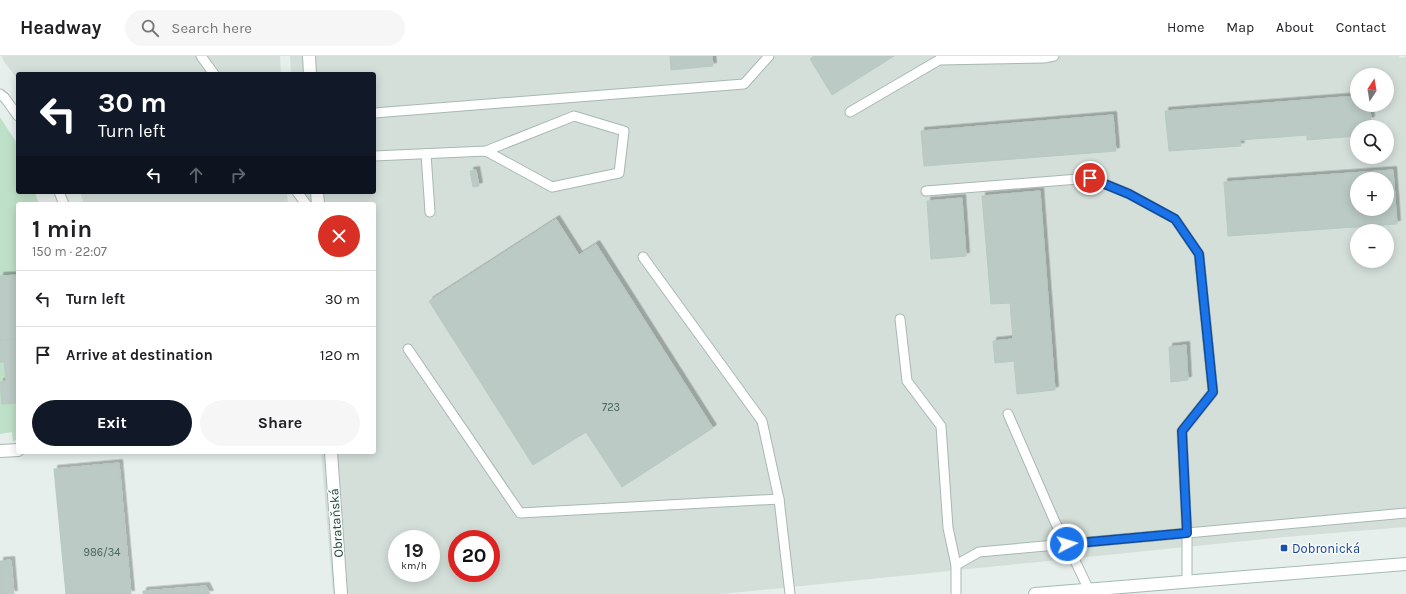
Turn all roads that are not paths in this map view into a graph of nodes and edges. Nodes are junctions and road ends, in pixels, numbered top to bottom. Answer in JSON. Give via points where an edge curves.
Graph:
{"nodes":[{"id":1,"x":201,"y":56,"type":"edge"},
{"id":2,"x":308,"y":56,"type":"edge"},
{"id":3,"x":770,"y":56,"type":"edge"},
{"id":4,"x":1054,"y":56,"type":"edge"},
{"id":5,"x":213,"y":72,"type":"edge"},
{"id":6,"x":310,"y":72,"type":"edge"},
{"id":7,"x":0,"y":94,"type":"edge"},
{"id":8,"x":850,"y":112,"type":"dead end"},
{"id":9,"x":16,"y":113,"type":"edge"},
{"id":10,"x":376,"y":113,"type":"edge"},
{"id":11,"x":486,"y":151,"type":"junction"},
{"id":12,"x":426,"y":154,"type":"junction"},
{"id":13,"x":376,"y":156,"type":"edge"},
{"id":14,"x":926,"y":191,"type":"dead end"},
{"id":15,"x":430,"y":212,"type":"dead end"},
{"id":16,"x":642,"y":257,"type":"dead end"},
{"id":17,"x":900,"y":319,"type":"dead end"},
{"id":18,"x":408,"y":349,"type":"dead end"},
{"id":19,"x":1008,"y":414,"type":"dead end"},
{"id":20,"x":16,"y":450,"type":"edge"},
{"id":21,"x":0,"y":451,"type":"edge"},
{"id":22,"x":331,"y":454,"type":"edge"},
{"id":23,"x":779,"y":499,"type":"junction"},
{"id":24,"x":1406,"y":513,"type":"edge"},
{"id":25,"x":1187,"y":533,"type":"junction"},
{"id":26,"x":1067,"y":544,"type":"junction"},
{"id":27,"x":1406,"y":564,"type":"edge"},
{"id":28,"x":956,"y":565,"type":"junction"},
{"id":29,"x":1187,"y":582,"type":"junction"},
{"id":30,"x":1089,"y":590,"type":"junction"},
{"id":31,"x":341,"y":594,"type":"edge"},
{"id":32,"x":790,"y":594,"type":"edge"},
{"id":33,"x":956,"y":594,"type":"edge"},
{"id":34,"x":1035,"y":594,"type":"edge"}],
"edges":[{"from":1,"to":5,"type":"lane"},
{"from":2,"to":6,"type":"street"},
{"from":3,"to":10,"type":"lane","via":[[744,84]]},
{"from":4,"to":8,"type":"lane","via":[[939,60]]},
{"from":7,"to":9,"type":"lane"},
{"from":11,"to":11,"type":"lane","via":[[552,187],[619,173],[624,131],[574,116]]},
{"from":11,"to":12,"type":"lane"},
{"from":12,"to":13,"type":"lane"},
{"from":12,"to":15,"type":"lane"},
{"from":14,"to":25,"type":"lane","via":[[1090,178],[1129,194],[1175,219],[1199,254],[1213,392],[1182,431]]},
{"from":16,"to":23,"type":"lane","via":[[762,421]]},
{"from":17,"to":28,"type":"lane","via":[[907,381],[941,426],[948,528]]},
{"from":18,"to":23,"type":"lane","via":[[520,514]]},
{"from":19,"to":26,"type":"lane"},
{"from":20,"to":21,"type":"street"},
{"from":22,"to":31,"type":"street","name":"Obrataňská"},
{"from":23,"to":32,"type":"lane"},
{"from":24,"to":25,"type":"lane"},
{"from":25,"to":26,"type":"lane"},
{"from":25,"to":29,"type":"lane"},
{"from":26,"to":28,"type":"lane","via":[[979,552]]},
{"from":26,"to":30,"type":"lane"},
{"from":27,"to":29,"type":"street"},
{"from":28,"to":33,"type":"lane"},
{"from":29,"to":30,"type":"street"},
{"from":30,"to":34,"type":"street"}]}
